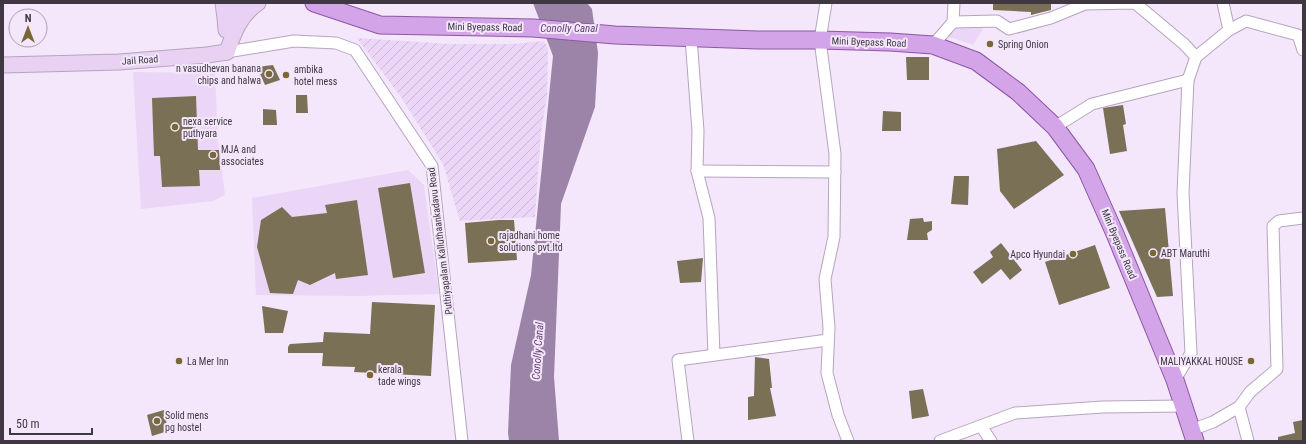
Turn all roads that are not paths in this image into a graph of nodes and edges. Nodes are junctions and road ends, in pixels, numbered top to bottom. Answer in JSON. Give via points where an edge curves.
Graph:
{"nodes":[{"id":1,"x":222,"y":3,"type":"edge"},
{"id":2,"x":236,"y":3,"type":"edge"},
{"id":3,"x":258,"y":3,"type":"edge"},
{"id":4,"x":314,"y":3,"type":"edge"},
{"id":5,"x":826,"y":3,"type":"edge"},
{"id":6,"x":954,"y":3,"type":"edge"},
{"id":7,"x":1223,"y":3,"type":"edge"},
{"id":8,"x":1085,"y":4,"type":"edge"},
{"id":9,"x":952,"y":22,"type":"junction"},
{"id":10,"x":1229,"y":30,"type":"junction"},
{"id":11,"x":691,"y":38,"type":"junction"},
{"id":12,"x":820,"y":40,"type":"junction"},
{"id":13,"x":933,"y":45,"type":"junction"},
{"id":14,"x":1303,"y":50,"type":"edge"},
{"id":15,"x":227,"y":52,"type":"junction"},
{"id":16,"x":1196,"y":57,"type":"junction"},
{"id":17,"x":3,"y":65,"type":"edge"},
{"id":18,"x":1188,"y":80,"type":"junction"},
{"id":19,"x":1056,"y":127,"type":"junction"},
{"id":20,"x":697,"y":172,"type":"junction"},
{"id":21,"x":835,"y":172,"type":"junction"},
{"id":22,"x":1303,"y":218,"type":"edge"},
{"id":23,"x":828,"y":340,"type":"junction"},
{"id":24,"x":714,"y":355,"type":"junction"},
{"id":25,"x":1175,"y":380,"type":"junction"},
{"id":26,"x":1184,"y":406,"type":"junction"},
{"id":27,"x":1239,"y":407,"type":"junction"},
{"id":28,"x":980,"y":426,"type":"junction"},
{"id":29,"x":1193,"y":435,"type":"edge"},
{"id":30,"x":462,"y":441,"type":"edge"},
{"id":31,"x":688,"y":441,"type":"edge"},
{"id":32,"x":848,"y":441,"type":"edge"},
{"id":33,"x":940,"y":441,"type":"edge"},
{"id":34,"x":991,"y":441,"type":"edge"},
{"id":35,"x":1248,"y":441,"type":"edge"}],
"edges":[{"from":1,"to":15,"type":"street"},
{"from":2,"to":15,"type":"street"},
{"from":3,"to":15,"type":"street","via":[[241,19]]},
{"from":4,"to":11,"type":"main road","name":"Mini Byepass Road","via":[[380,25],[533,28]]},
{"from":5,"to":12,"type":"street"},
{"from":6,"to":9,"type":"street"},
{"from":7,"to":10,"type":"street"},
{"from":8,"to":9,"type":"street","via":[[1051,18],[1010,29],[997,21]]},
{"from":8,"to":16,"type":"street","via":[[1135,4]]},
{"from":9,"to":13,"type":"street"},
{"from":10,"to":14,"type":"street","via":[[1246,21],[1298,35]]},
{"from":10,"to":16,"type":"street"},
{"from":11,"to":12,"type":"main road","name":"Mini Byepass Road"},
{"from":11,"to":20,"type":"street","via":[[698,131]]},
{"from":12,"to":13,"type":"main road","name":"Mini Byepass Road"},
{"from":12,"to":21,"type":"street","via":[[835,154]]},
{"from":13,"to":19,"type":"main road","name":"Mini Byepass Road","via":[[976,61],[1018,92]]},
{"from":15,"to":17,"type":"street","name":"Jail Road","via":[[120,62]]},
{"from":15,"to":30,"type":"street","name":"Puthiyapalam Kalluthaankadavu Road","via":[[294,41],[336,43],[355,50],[432,166]]},
{"from":16,"to":18,"type":"street"},
{"from":18,"to":19,"type":"street","via":[[1092,104]]},
{"from":18,"to":25,"type":"street","via":[[1183,193],[1191,353]]},
{"from":19,"to":25,"type":"main road","name":"Mini Byepass Road","via":[[1086,169]]},
{"from":20,"to":21,"type":"street"},
{"from":20,"to":24,"type":"street","via":[[709,218]]},
{"from":21,"to":23,"type":"street","via":[[834,237],[825,279]]},
{"from":22,"to":27,"type":"street","via":[[1280,221],[1273,226],[1277,369],[1250,392]]},
{"from":23,"to":24,"type":"street"},
{"from":23,"to":32,"type":"street","via":[[828,373],[838,415]]},
{"from":24,"to":31,"type":"street","via":[[678,360]]},
{"from":25,"to":26,"type":"main road","name":"Mini Byepass Road"},
{"from":26,"to":28,"type":"street","via":[[1103,407],[1015,413]]},
{"from":26,"to":29,"type":"main road","name":"Mini Byepass Road"},
{"from":27,"to":29,"type":"street"},
{"from":27,"to":35,"type":"street"},
{"from":28,"to":33,"type":"street"},
{"from":28,"to":34,"type":"street"}]}
